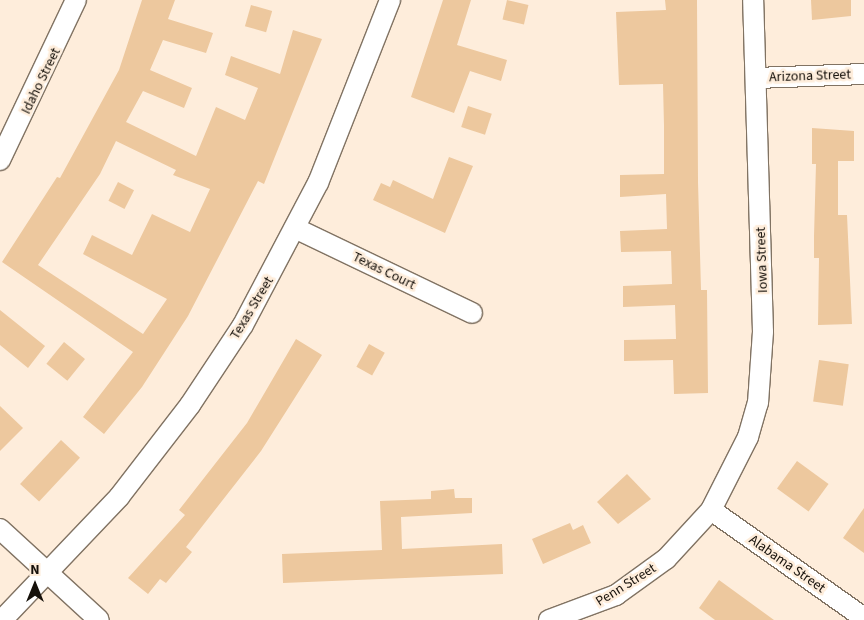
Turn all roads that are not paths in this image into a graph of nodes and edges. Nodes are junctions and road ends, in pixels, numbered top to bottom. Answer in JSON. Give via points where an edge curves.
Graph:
{"nodes":[{"id":1,"x":76,"y":0,"type":"edge"},
{"id":2,"x":390,"y":0,"type":"edge"},
{"id":3,"x":753,"y":0,"type":"edge"},
{"id":4,"x":864,"y":74,"type":"edge"},
{"id":5,"x":756,"y":78,"type":"junction"},
{"id":6,"x":0,"y":160,"type":"edge"},
{"id":7,"x":297,"y":229,"type":"junction"},
{"id":8,"x":472,"y":313,"type":"dead end"},
{"id":9,"x":711,"y":510,"type":"junction"},
{"id":10,"x":0,"y":529,"type":"edge"},
{"id":11,"x":47,"y":576,"type":"junction"},
{"id":12,"x":864,"y":618,"type":"edge"},
{"id":13,"x":2,"y":620,"type":"edge"},
{"id":14,"x":99,"y":620,"type":"edge"},
{"id":15,"x":549,"y":620,"type":"edge"}],
"edges":[{"from":1,"to":6,"type":"street","name":"Idaho Street"},
{"from":2,"to":7,"type":"street","name":"Texas Street"},
{"from":3,"to":5,"type":"street","name":"Iowa Street"},
{"from":4,"to":5,"type":"street","name":"Arizona Street"},
{"from":5,"to":9,"type":"street","name":"Iowa Street","via":[[763,368],[748,437]]},
{"from":7,"to":8,"type":"street","name":"Texas Court"},
{"from":7,"to":11,"type":"street","name":"Texas Street","via":[[243,325],[190,405],[119,497]]},
{"from":9,"to":12,"type":"street","name":"Alabama Street"},
{"from":9,"to":15,"type":"street","name":"Penn Street","via":[[643,577],[593,606]]},
{"from":10,"to":11,"type":"street"},
{"from":11,"to":13,"type":"street","name":"Texas Street"},
{"from":11,"to":14,"type":"street"}]}
